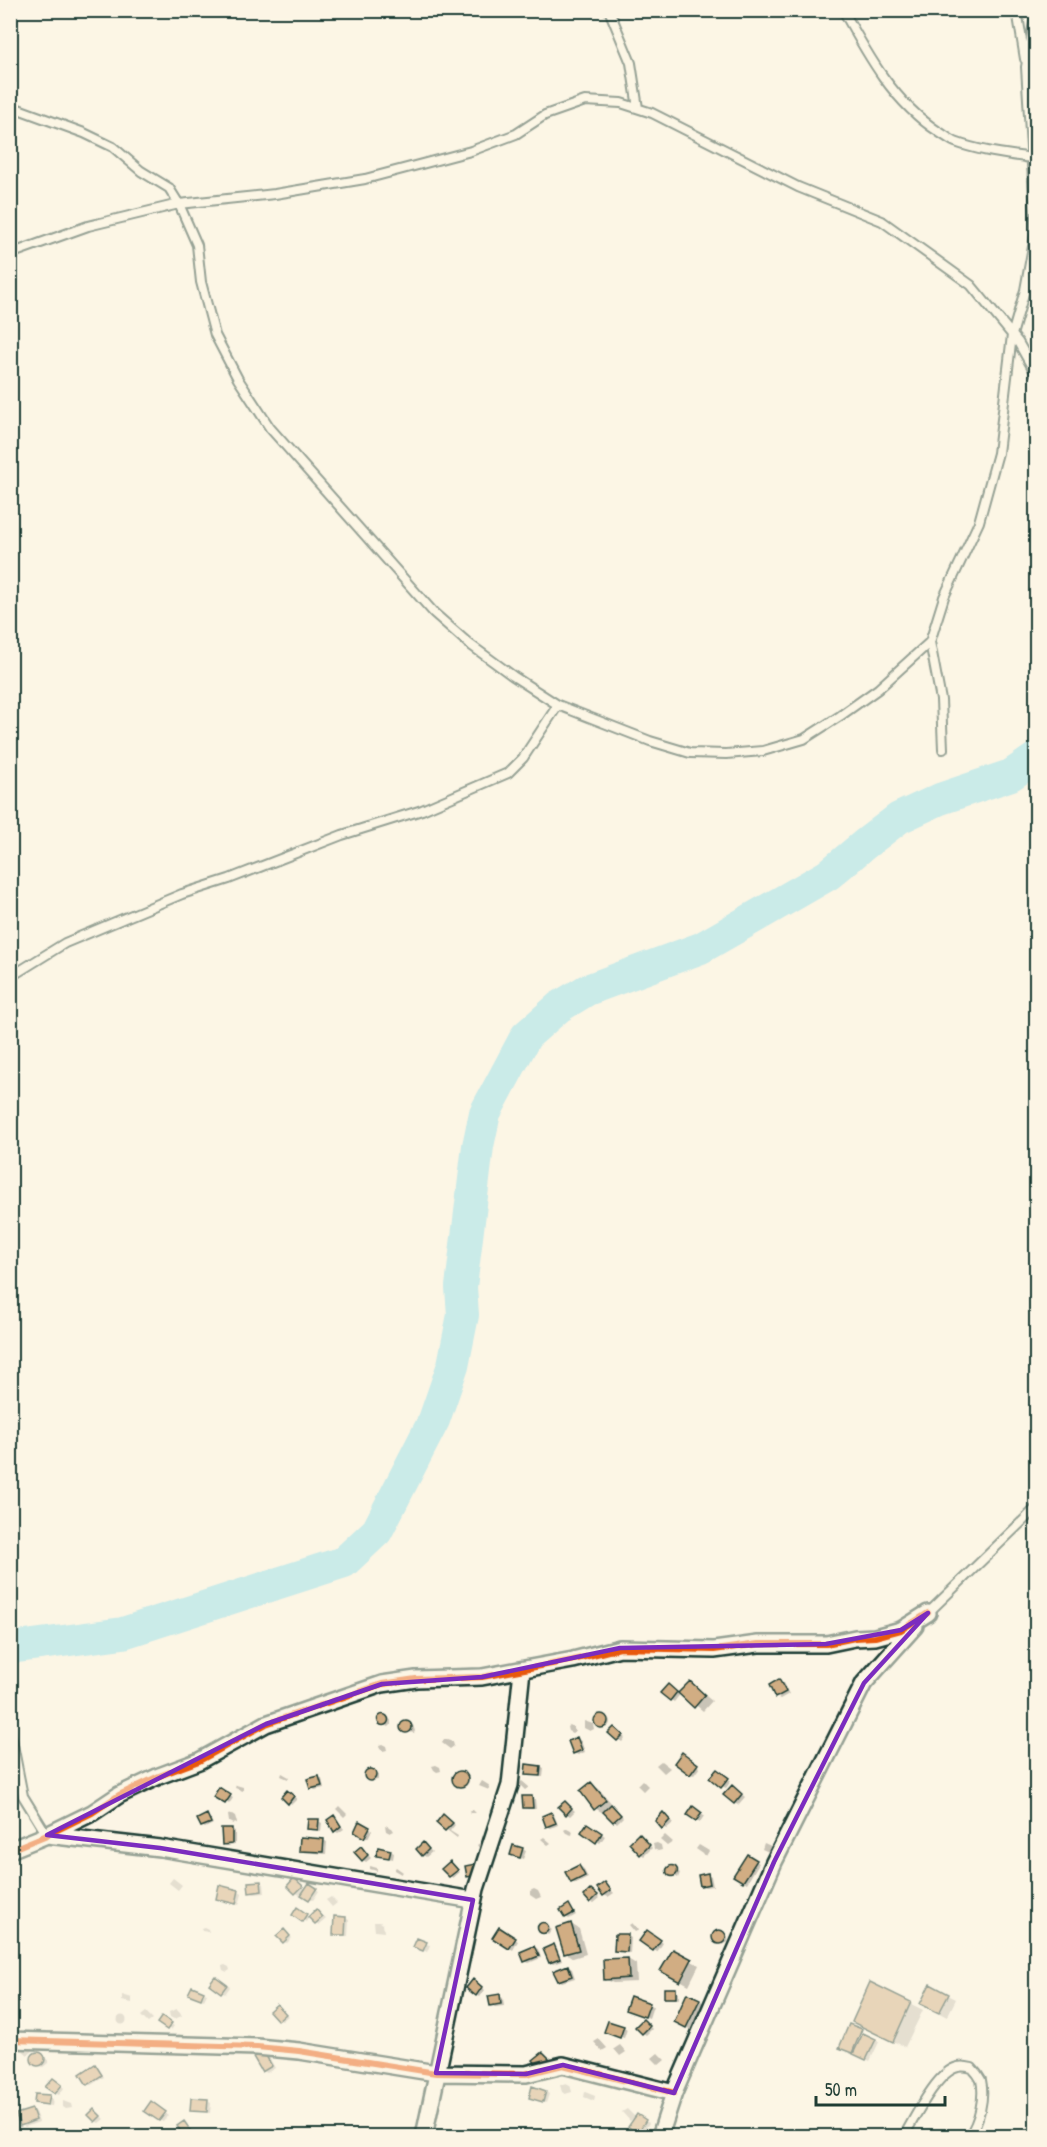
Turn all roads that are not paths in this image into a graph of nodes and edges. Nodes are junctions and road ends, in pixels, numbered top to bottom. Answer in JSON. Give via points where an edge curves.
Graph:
{"nodes":[{"id":1,"x":609,"y":10,"type":"edge"},
{"id":2,"x":843,"y":10,"type":"edge"},
{"id":3,"x":1017,"y":10,"type":"edge"},
{"id":4,"x":1036,"y":19,"type":"edge"},
{"id":5,"x":1026,"y":67,"type":"junction"},
{"id":6,"x":10,"y":106,"type":"edge"},
{"id":7,"x":638,"y":108,"type":"junction"},
{"id":8,"x":1031,"y":158,"type":"junction"},
{"id":9,"x":179,"y":204,"type":"junction"},
{"id":10,"x":10,"y":254,"type":"edge"},
{"id":11,"x":1012,"y":335,"type":"junction"},
{"id":12,"x":1036,"y":374,"type":"edge"},
{"id":13,"x":930,"y":642,"type":"junction"},
{"id":14,"x":558,"y":705,"type":"junction"},
{"id":15,"x":943,"y":749,"type":"dead end"},
{"id":16,"x":10,"y":977,"type":"edge"},
{"id":17,"x":1036,"y":1508,"type":"edge"},
{"id":18,"x":1033,"y":1518,"type":"edge"},
{"id":19,"x":928,"y":1613,"type":"junction"},
{"id":20,"x":522,"y":1670,"type":"junction"},
{"id":21,"x":10,"y":1729,"type":"edge"},
{"id":22,"x":47,"y":1835,"type":"junction"},
{"id":23,"x":10,"y":1850,"type":"edge"},
{"id":24,"x":473,"y":1900,"type":"junction"},
{"id":25,"x":10,"y":2040,"type":"edge"},
{"id":26,"x":436,"y":2073,"type":"junction"},
{"id":27,"x":674,"y":2093,"type":"junction"},
{"id":28,"x":424,"y":2136,"type":"edge"},
{"id":29,"x":660,"y":2136,"type":"edge"},
{"id":30,"x":904,"y":2136,"type":"edge"},
{"id":31,"x":969,"y":2136,"type":"edge"}],
"edges":[{"from":1,"to":7,"type":"lane","via":[[631,63]]},
{"from":2,"to":8,"type":"lane","via":[[869,57],[895,93],[923,122],[953,141]]},
{"from":3,"to":5,"type":"lane"},
{"from":4,"to":5,"type":"lane"},
{"from":5,"to":8,"type":"lane"},
{"from":6,"to":9,"type":"lane","via":[[62,123],[113,147],[169,188]]},
{"from":7,"to":9,"type":"lane","via":[[585,101],[471,151],[364,179]]},
{"from":7,"to":11,"type":"lane","via":[[798,187],[882,221],[971,285]]},
{"from":8,"to":11,"type":"lane","via":[[1036,231]]},
{"from":9,"to":10,"type":"lane","via":[[88,226]]},
{"from":9,"to":14,"type":"lane","via":[[196,245],[215,335],[270,428],[434,613],[468,643]]},
{"from":11,"to":12,"type":"lane"},
{"from":11,"to":13,"type":"lane","via":[[998,453],[979,522],[944,597]]},
{"from":13,"to":14,"type":"lane","via":[[878,689],[840,716],[804,739],[762,751],[690,753]]},
{"from":13,"to":15,"type":"lane","via":[[942,700]]},
{"from":14,"to":16,"type":"lane","via":[[523,758],[508,773],[422,810],[182,894],[65,942]]},
{"from":17,"to":18,"type":"lane"},
{"from":18,"to":19,"type":"lane"},
{"from":19,"to":20,"type":"street","via":[[901,1630],[826,1644],[758,1644],[714,1650],[620,1648]]},
{"from":19,"to":27,"type":"street","via":[[864,1683],[774,1862]]},
{"from":20,"to":22,"type":"street","via":[[482,1677],[382,1683],[310,1708],[266,1724]]},
{"from":20,"to":24,"type":"street","via":[[510,1785]]},
{"from":21,"to":22,"type":"lane","via":[[23,1796]]},
{"from":22,"to":23,"type":"street"},
{"from":22,"to":24,"type":"street","via":[[160,1848]]},
{"from":24,"to":26,"type":"street"},
{"from":25,"to":26,"type":"street","via":[[257,2047]]},
{"from":26,"to":27,"type":"street","via":[[526,2074],[563,2065]]},
{"from":26,"to":28,"type":"street"},
{"from":27,"to":29,"type":"street"},
{"from":30,"to":31,"type":"lane","via":[[930,2092],[957,2067],[972,2068],[981,2078],[977,2125]]}]}
